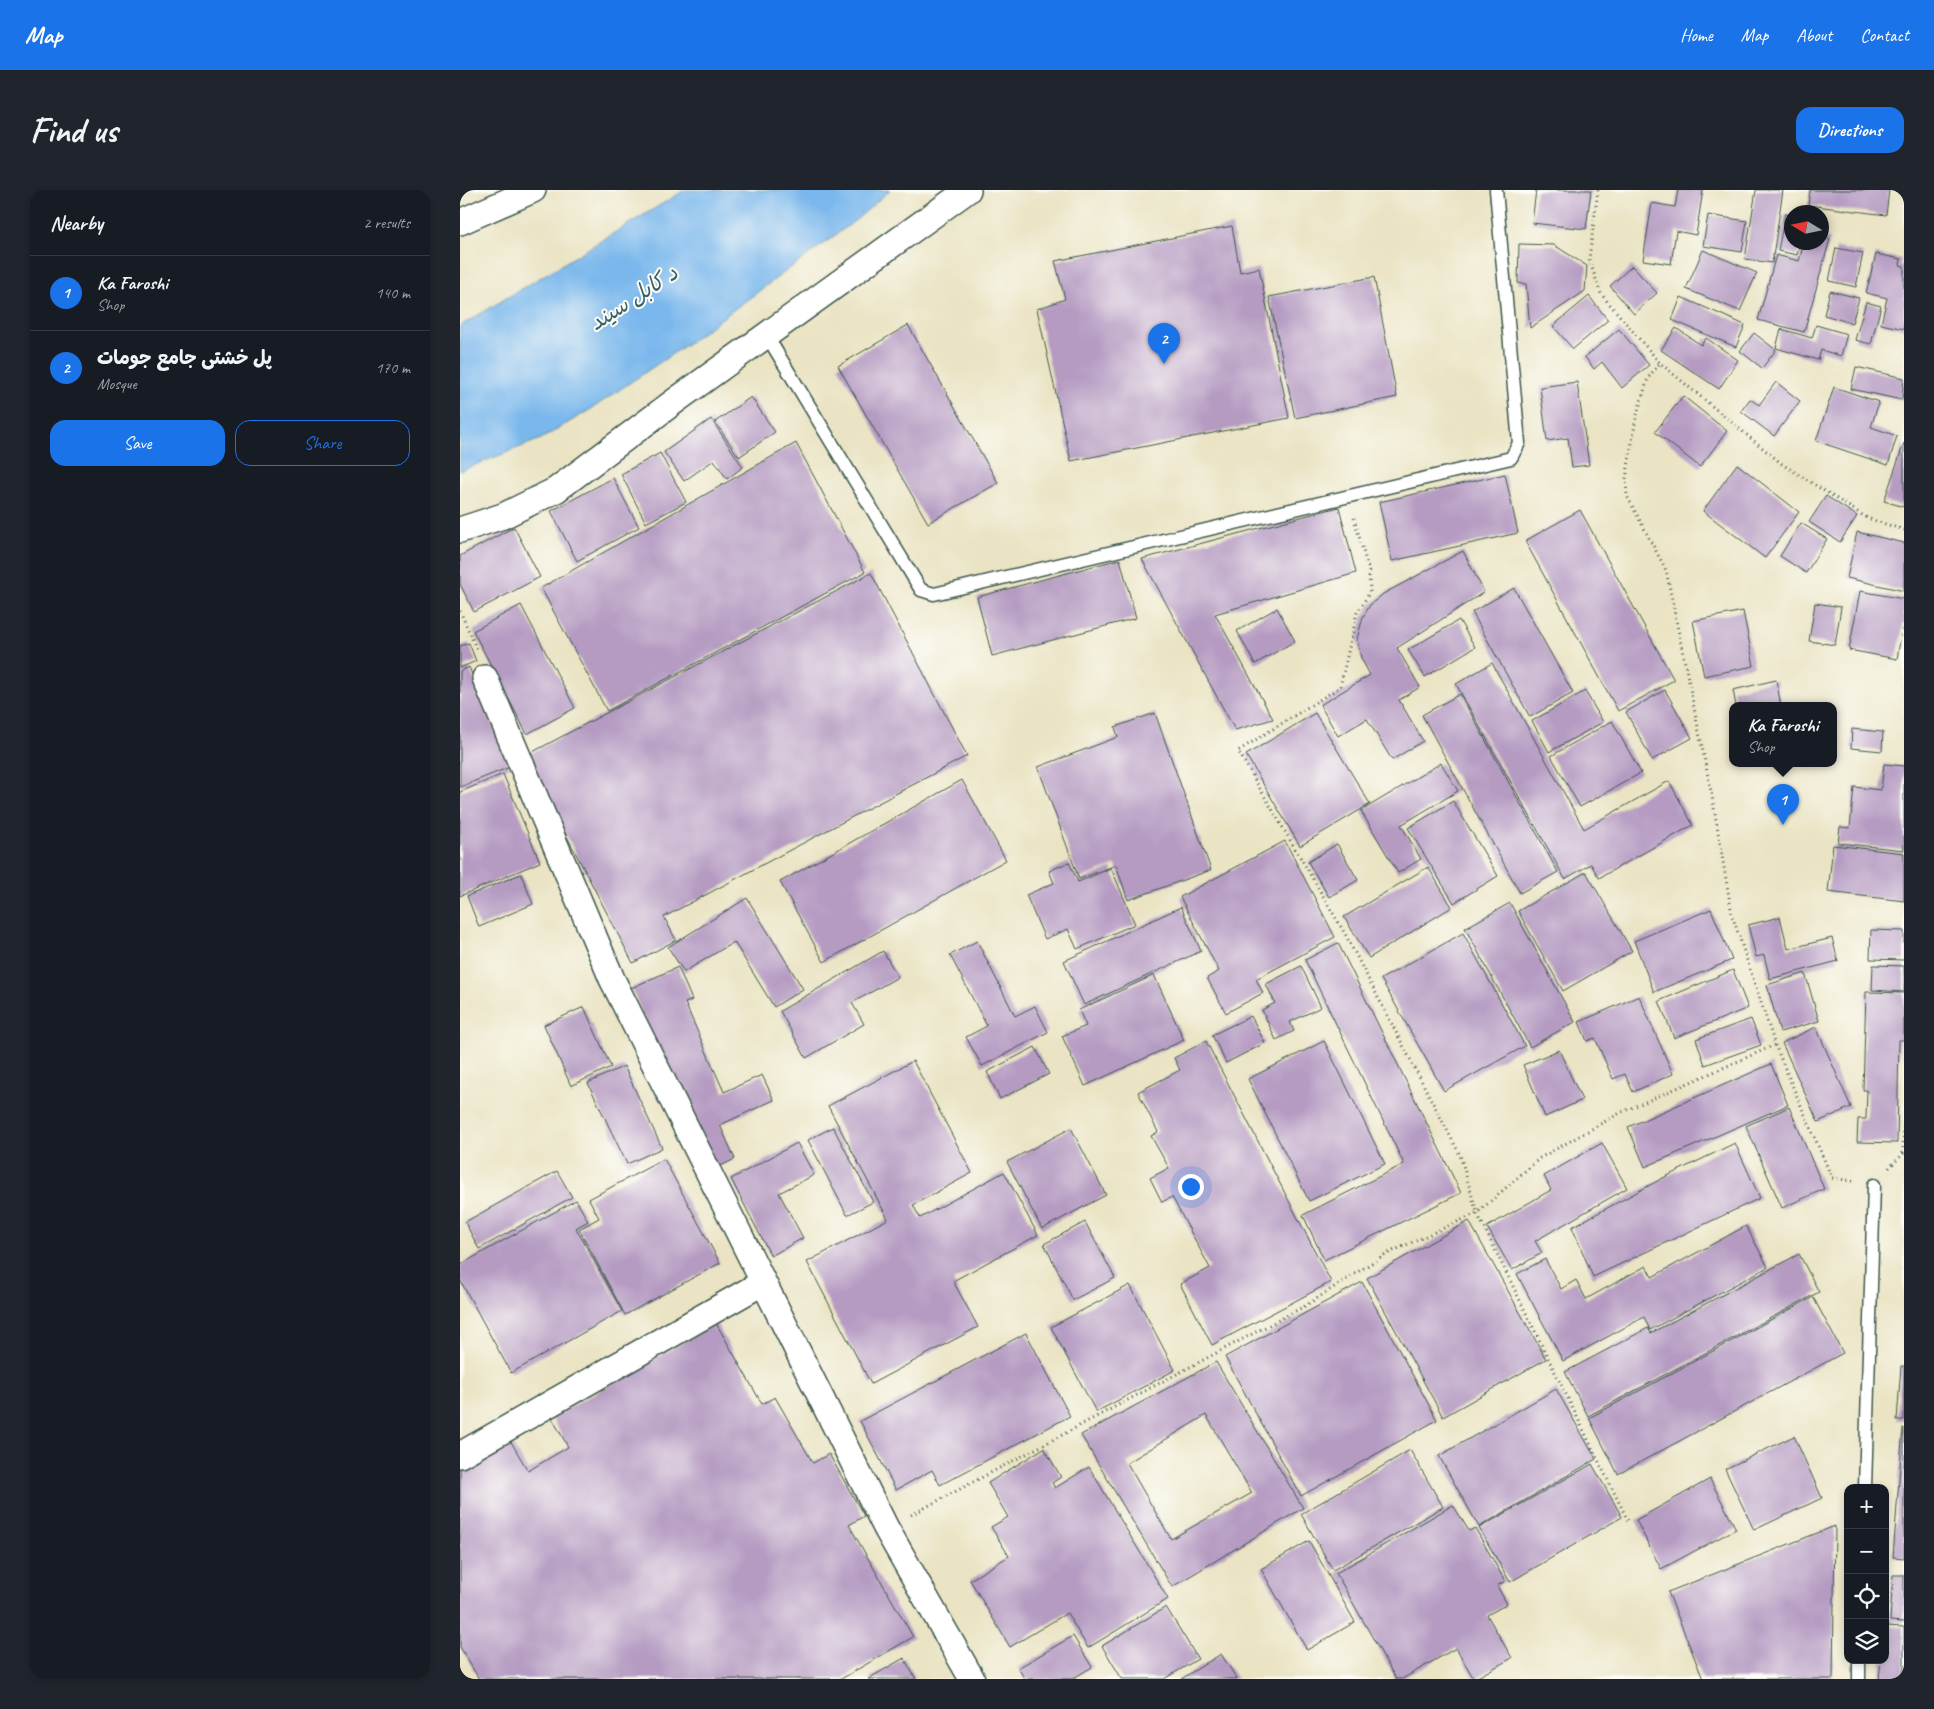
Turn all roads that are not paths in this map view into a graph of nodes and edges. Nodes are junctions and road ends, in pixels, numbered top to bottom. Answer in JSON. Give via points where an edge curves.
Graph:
{"nodes":[{"id":1,"x":533,"y":190,"type":"edge"},
{"id":2,"x":968,"y":190,"type":"edge"},
{"id":3,"x":1496,"y":190,"type":"edge"},
{"id":4,"x":460,"y":222,"type":"edge"},
{"id":5,"x":766,"y":336,"type":"junction"},
{"id":6,"x":460,"y":530,"type":"edge"},
{"id":7,"x":485,"y":678,"type":"road end"},
{"id":8,"x":1874,"y":1185,"type":"road end"},
{"id":9,"x":762,"y":1283,"type":"junction"},
{"id":10,"x":460,"y":1455,"type":"edge"},
{"id":11,"x":1865,"y":1484,"type":"edge"},
{"id":12,"x":1859,"y":1664,"type":"edge"},
{"id":13,"x":972,"y":1679,"type":"edge"},
{"id":14,"x":1859,"y":1679,"type":"edge"}],
"edges":[{"from":1,"to":4,"type":"street"},
{"from":2,"to":5,"type":"street"},
{"from":3,"to":5,"type":"lane","via":[[1518,443],[1511,458],[934,594],[921,590]]},
{"from":5,"to":6,"type":"street","via":[[556,490],[504,516]]},
{"from":7,"to":9,"type":"street","via":[[612,979]]},
{"from":8,"to":11,"type":"lane"},
{"from":9,"to":10,"type":"street"},
{"from":9,"to":13,"type":"street","via":[[886,1528]]},
{"from":12,"to":14,"type":"lane"}]}
